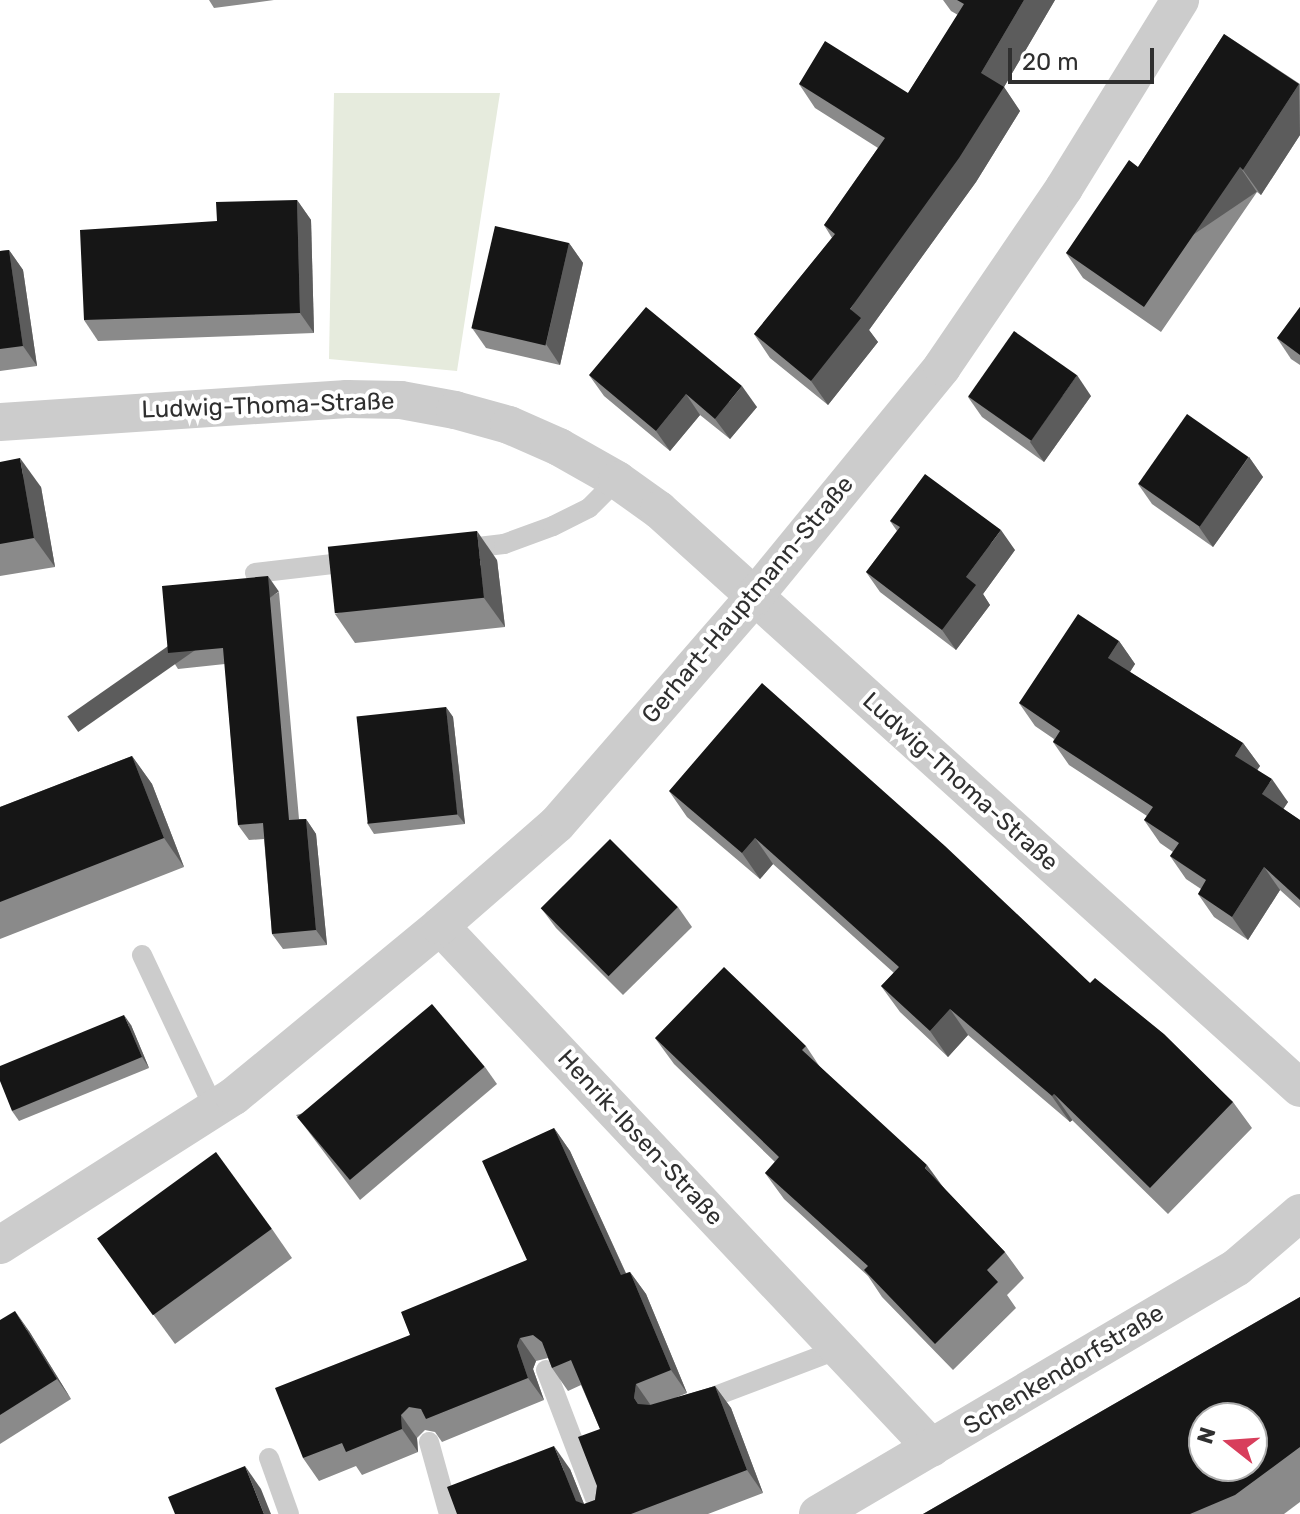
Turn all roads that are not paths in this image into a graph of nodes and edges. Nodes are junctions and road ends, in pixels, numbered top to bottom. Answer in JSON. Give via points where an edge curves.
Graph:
{"nodes":[{"id":1,"x":1180,"y":0,"type":"edge"},
{"id":2,"x":0,"y":422,"type":"edge"},
{"id":3,"x":617,"y":480,"type":"junction"},
{"id":4,"x":442,"y":551,"type":"edge"},
{"id":5,"x":379,"y":559,"type":"edge"},
{"id":6,"x":255,"y":573,"type":"dead end"},
{"id":7,"x":754,"y":597,"type":"junction"},
{"id":8,"x":440,"y":926,"type":"junction"},
{"id":9,"x":142,"y":955,"type":"dead end"},
{"id":10,"x":1300,"y":1088,"type":"edge"},
{"id":11,"x":214,"y":1108,"type":"junction"},
{"id":12,"x":1300,"y":1213,"type":"edge"},
{"id":13,"x":0,"y":1245,"type":"edge"},
{"id":14,"x":839,"y":1349,"type":"junction"},
{"id":15,"x":546,"y":1370,"type":"edge"},
{"id":16,"x":677,"y":1410,"type":"edge"},
{"id":17,"x":429,"y":1442,"type":"edge"},
{"id":18,"x":932,"y":1448,"type":"junction"},
{"id":19,"x":269,"y":1458,"type":"dead end"},
{"id":20,"x":289,"y":1514,"type":"edge"},
{"id":21,"x":449,"y":1514,"type":"edge"},
{"id":22,"x":601,"y":1514,"type":"edge"},
{"id":23,"x":818,"y":1514,"type":"edge"}],
"edges":[{"from":1,"to":7,"type":"street","name":"Gerhart-Hauptmann-Straße","via":[[1064,188],[942,367]]},
{"from":2,"to":3,"type":"street","name":"Ludwig-Thoma-Straße","via":[[331,399],[401,400],[509,425]]},
{"from":3,"to":4,"type":"lane","via":[[589,508],[553,526],[504,544]]},
{"from":3,"to":7,"type":"street","name":"Ludwig-Thoma-Straße","via":[[659,510]]},
{"from":5,"to":6,"type":"lane"},
{"from":7,"to":8,"type":"street","name":"Gerhart-Hauptmann-Straße","via":[[557,824]]},
{"from":7,"to":10,"type":"street","name":"Ludwig-Thoma-Straße"},
{"from":8,"to":11,"type":"street","name":"Gerhart-Hauptmann-Straße"},
{"from":8,"to":14,"type":"street","name":"Henrik-Ibsen-Straße"},
{"from":9,"to":11,"type":"lane"},
{"from":11,"to":13,"type":"street","name":"Gerhart-Hauptmann-Straße"},
{"from":12,"to":18,"type":"street","name":"Schenkendorfstraße","via":[[1237,1267]]},
{"from":14,"to":16,"type":"lane"},
{"from":14,"to":18,"type":"street","name":"Henrik-Ibsen-Straße"},
{"from":15,"to":22,"type":"lane"},
{"from":17,"to":21,"type":"lane"},
{"from":18,"to":23,"type":"street","name":"Schenkendorfstraße"},
{"from":19,"to":20,"type":"lane"}]}
